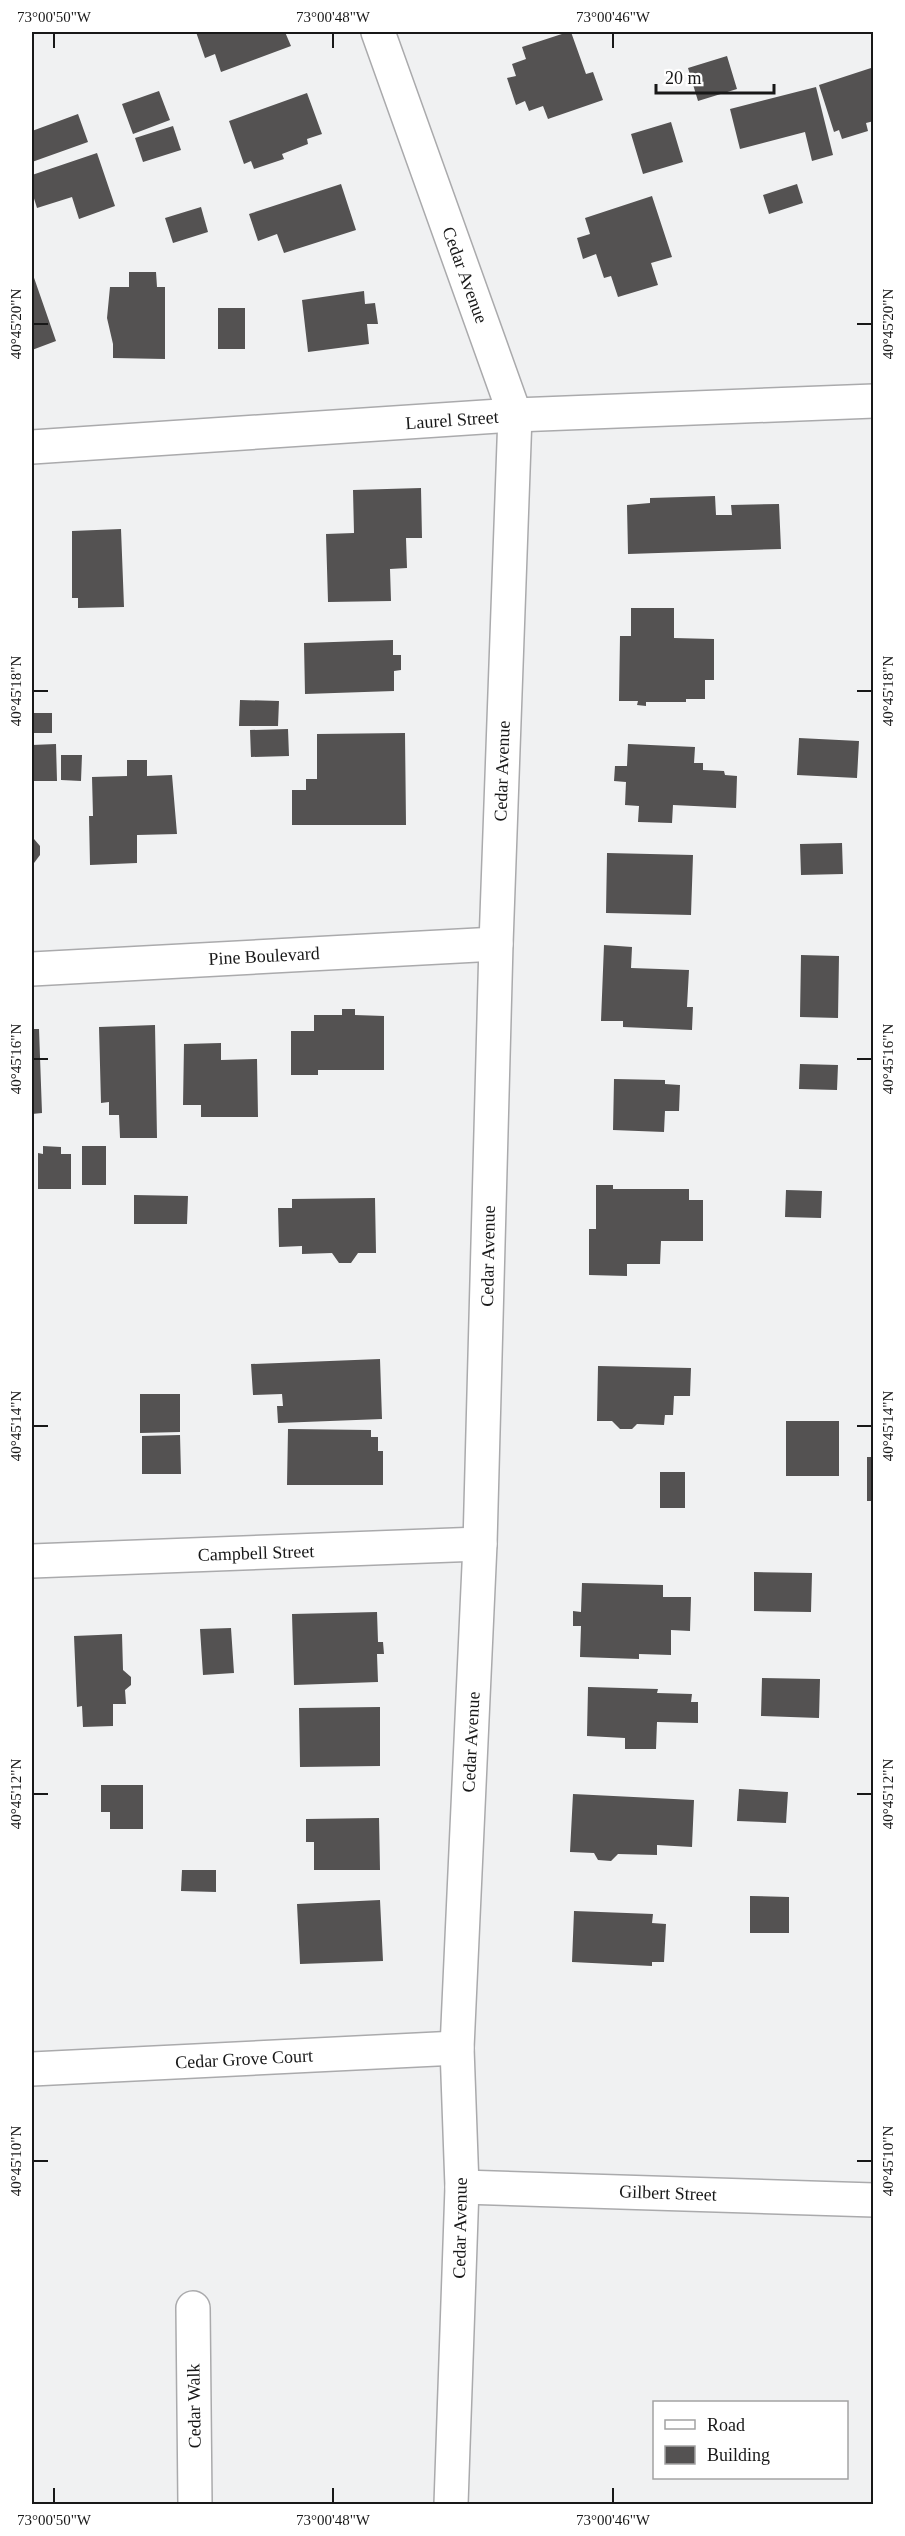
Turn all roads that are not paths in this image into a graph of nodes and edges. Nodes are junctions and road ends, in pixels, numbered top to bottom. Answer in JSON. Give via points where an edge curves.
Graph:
{"nodes":[{"id":1,"x":378,"y":32,"type":"edge"},
{"id":2,"x":873,"y":401,"type":"edge"},
{"id":3,"x":515,"y":416,"type":"junction"},
{"id":4,"x":32,"y":447,"type":"edge"},
{"id":5,"x":496,"y":944,"type":"junction"},
{"id":6,"x":32,"y":969,"type":"edge"},
{"id":7,"x":480,"y":1544,"type":"junction"},
{"id":8,"x":32,"y":1561,"type":"edge"},
{"id":9,"x":457,"y":2048,"type":"junction"},
{"id":10,"x":32,"y":2069,"type":"edge"},
{"id":11,"x":462,"y":2187,"type":"junction"},
{"id":12,"x":873,"y":2200,"type":"edge"},
{"id":13,"x":193,"y":2308,"type":"dead end"},
{"id":14,"x":195,"y":2505,"type":"edge"},
{"id":15,"x":452,"y":2505,"type":"edge"}],
"edges":[{"from":1,"to":3,"type":"street","name":"Cedar Avenue"},
{"from":2,"to":3,"type":"street","name":"Laurel Street"},
{"from":3,"to":4,"type":"street","name":"Laurel Street"},
{"from":3,"to":5,"type":"street","name":"Cedar Avenue"},
{"from":5,"to":6,"type":"street","name":"Pine Boulevard"},
{"from":5,"to":7,"type":"street","name":"Cedar Avenue"},
{"from":7,"to":8,"type":"street","name":"Campbell Street"},
{"from":7,"to":9,"type":"street","name":"Cedar Avenue"},
{"from":9,"to":10,"type":"street","name":"Cedar Grove Court"},
{"from":9,"to":11,"type":"street","name":"Cedar Avenue"},
{"from":11,"to":12,"type":"street","name":"Gilbert Street"},
{"from":11,"to":15,"type":"street","name":"Cedar Avenue"},
{"from":13,"to":14,"type":"street","name":"Cedar Walk"}]}
